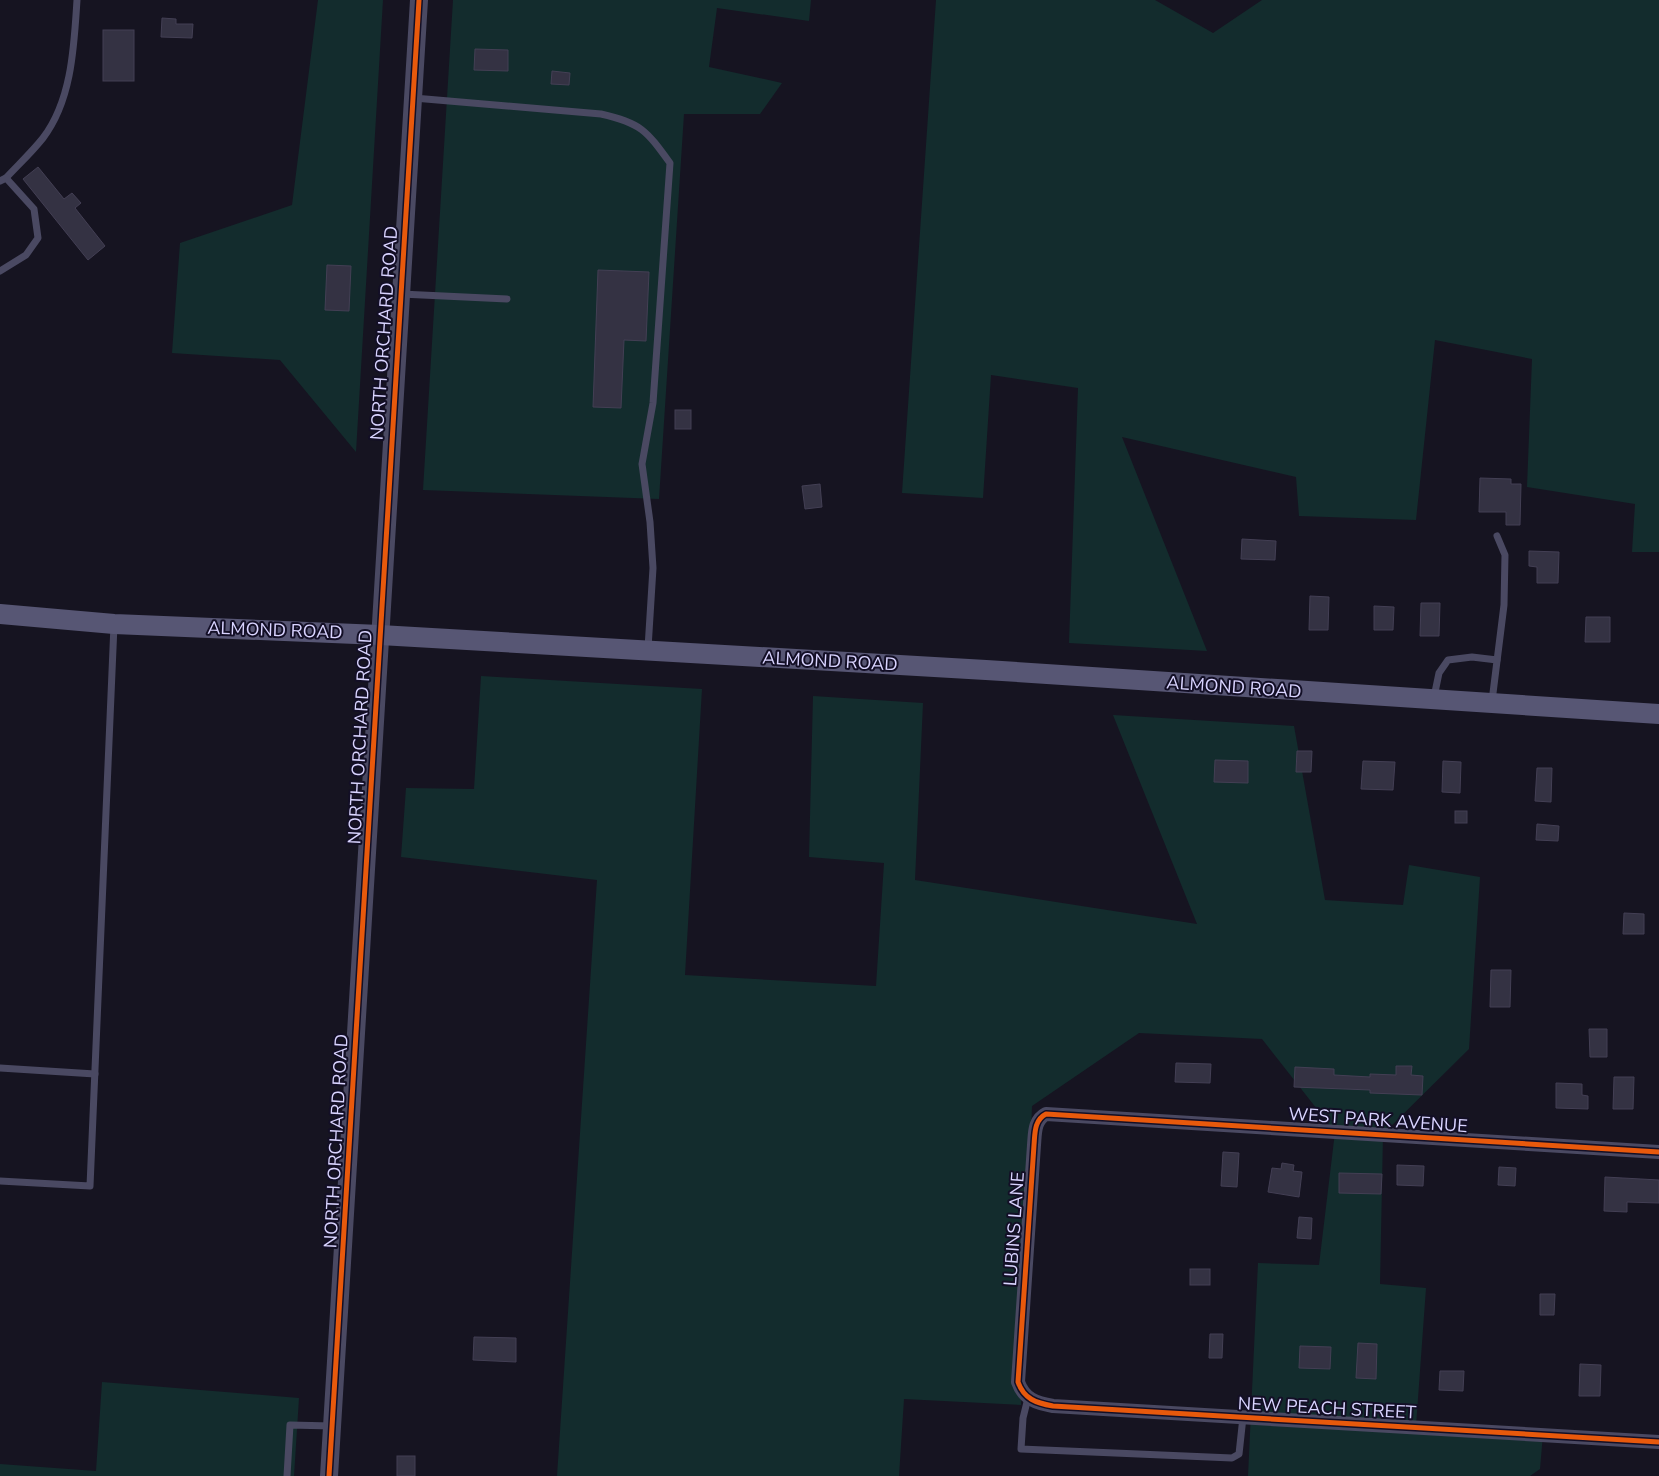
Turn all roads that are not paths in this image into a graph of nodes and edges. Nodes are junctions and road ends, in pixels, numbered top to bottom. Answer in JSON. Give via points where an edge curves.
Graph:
{"nodes":[{"id":1,"x":77,"y":0,"type":"edge"},
{"id":2,"x":419,"y":0,"type":"edge"},
{"id":3,"x":413,"y":98,"type":"junction"},
{"id":4,"x":3,"y":180,"type":"edge"},
{"id":5,"x":0,"y":271,"type":"edge"},
{"id":6,"x":401,"y":294,"type":"junction"},
{"id":7,"x":507,"y":299,"type":"dead end"},
{"id":8,"x":1498,"y":536,"type":"dead end"},
{"id":9,"x":0,"y":614,"type":"edge"},
{"id":10,"x":114,"y":624,"type":"junction"},
{"id":11,"x":380,"y":634,"type":"junction"},
{"id":12,"x":648,"y":650,"type":"junction"},
{"id":13,"x":1497,"y":660,"type":"junction"},
{"id":14,"x":1434,"y":700,"type":"junction"},
{"id":15,"x":1492,"y":704,"type":"junction"},
{"id":16,"x":1659,"y":714,"type":"edge"},
{"id":17,"x":0,"y":1068,"type":"edge"},
{"id":18,"x":95,"y":1074,"type":"junction"},
{"id":19,"x":1096,"y":1116,"type":"joint"},
{"id":20,"x":1659,"y":1152,"type":"edge"},
{"id":21,"x":0,"y":1181,"type":"edge"},
{"id":22,"x":1028,"y":1398,"type":"junction"},
{"id":23,"x":1243,"y":1417,"type":"junction"},
{"id":24,"x":332,"y":1426,"type":"junction"},
{"id":25,"x":1659,"y":1442,"type":"edge"},
{"id":26,"x":287,"y":1476,"type":"edge"},
{"id":27,"x":329,"y":1476,"type":"edge"}],
"edges":[{"from":1,"to":4,"type":"lane","via":[[62,104],[43,137]]},
{"from":2,"to":3,"type":"street","name":"NORTH ORCHARD ROAD"},
{"from":3,"to":6,"type":"street","name":"NORTH ORCHARD ROAD"},
{"from":3,"to":12,"type":"lane","via":[[601,114],[626,120],[648,132],[670,163],[653,403],[642,464],[653,568]]},
{"from":4,"to":5,"type":"lane","via":[[34,209],[38,238],[26,255]]},
{"from":6,"to":7,"type":"lane"},
{"from":6,"to":11,"type":"street","name":"NORTH ORCHARD ROAD"},
{"from":8,"to":13,"type":"lane","via":[[1505,554],[1504,605]]},
{"from":9,"to":10,"type":"main road","name":"ALMOND ROAD"},
{"from":10,"to":11,"type":"main road","name":"ALMOND ROAD"},
{"from":10,"to":18,"type":"lane"},
{"from":11,"to":12,"type":"main road","name":"ALMOND ROAD"},
{"from":11,"to":24,"type":"street","name":"NORTH ORCHARD ROAD"},
{"from":12,"to":14,"type":"main road","name":"ALMOND ROAD"},
{"from":13,"to":14,"type":"lane","via":[[1472,657],[1448,660],[1439,672]]},
{"from":13,"to":15,"type":"lane"},
{"from":14,"to":15,"type":"main road","name":"ALMOND ROAD"},
{"from":15,"to":16,"type":"main road","name":"ALMOND ROAD"},
{"from":17,"to":18,"type":"lane"},
{"from":18,"to":21,"type":"lane","via":[[90,1186]]},
{"from":19,"to":20,"type":"street","name":"WEST PARK AVENUE"},
{"from":19,"to":22,"type":"street","name":"LUBINS LANE","via":[[1046,1114],[1036,1126],[1018,1382]]},
{"from":22,"to":23,"type":"street","name":"NEW PEACH STREET","via":[[1053,1406]]},
{"from":22,"to":23,"type":"lane","via":[[1023,1418],[1022,1449],[1232,1458],[1239,1454]]},
{"from":23,"to":25,"type":"street","name":"NEW PEACH STREET"},
{"from":24,"to":26,"type":"lane","via":[[290,1425]]},
{"from":24,"to":27,"type":"street","name":"NORTH ORCHARD ROAD"}]}
